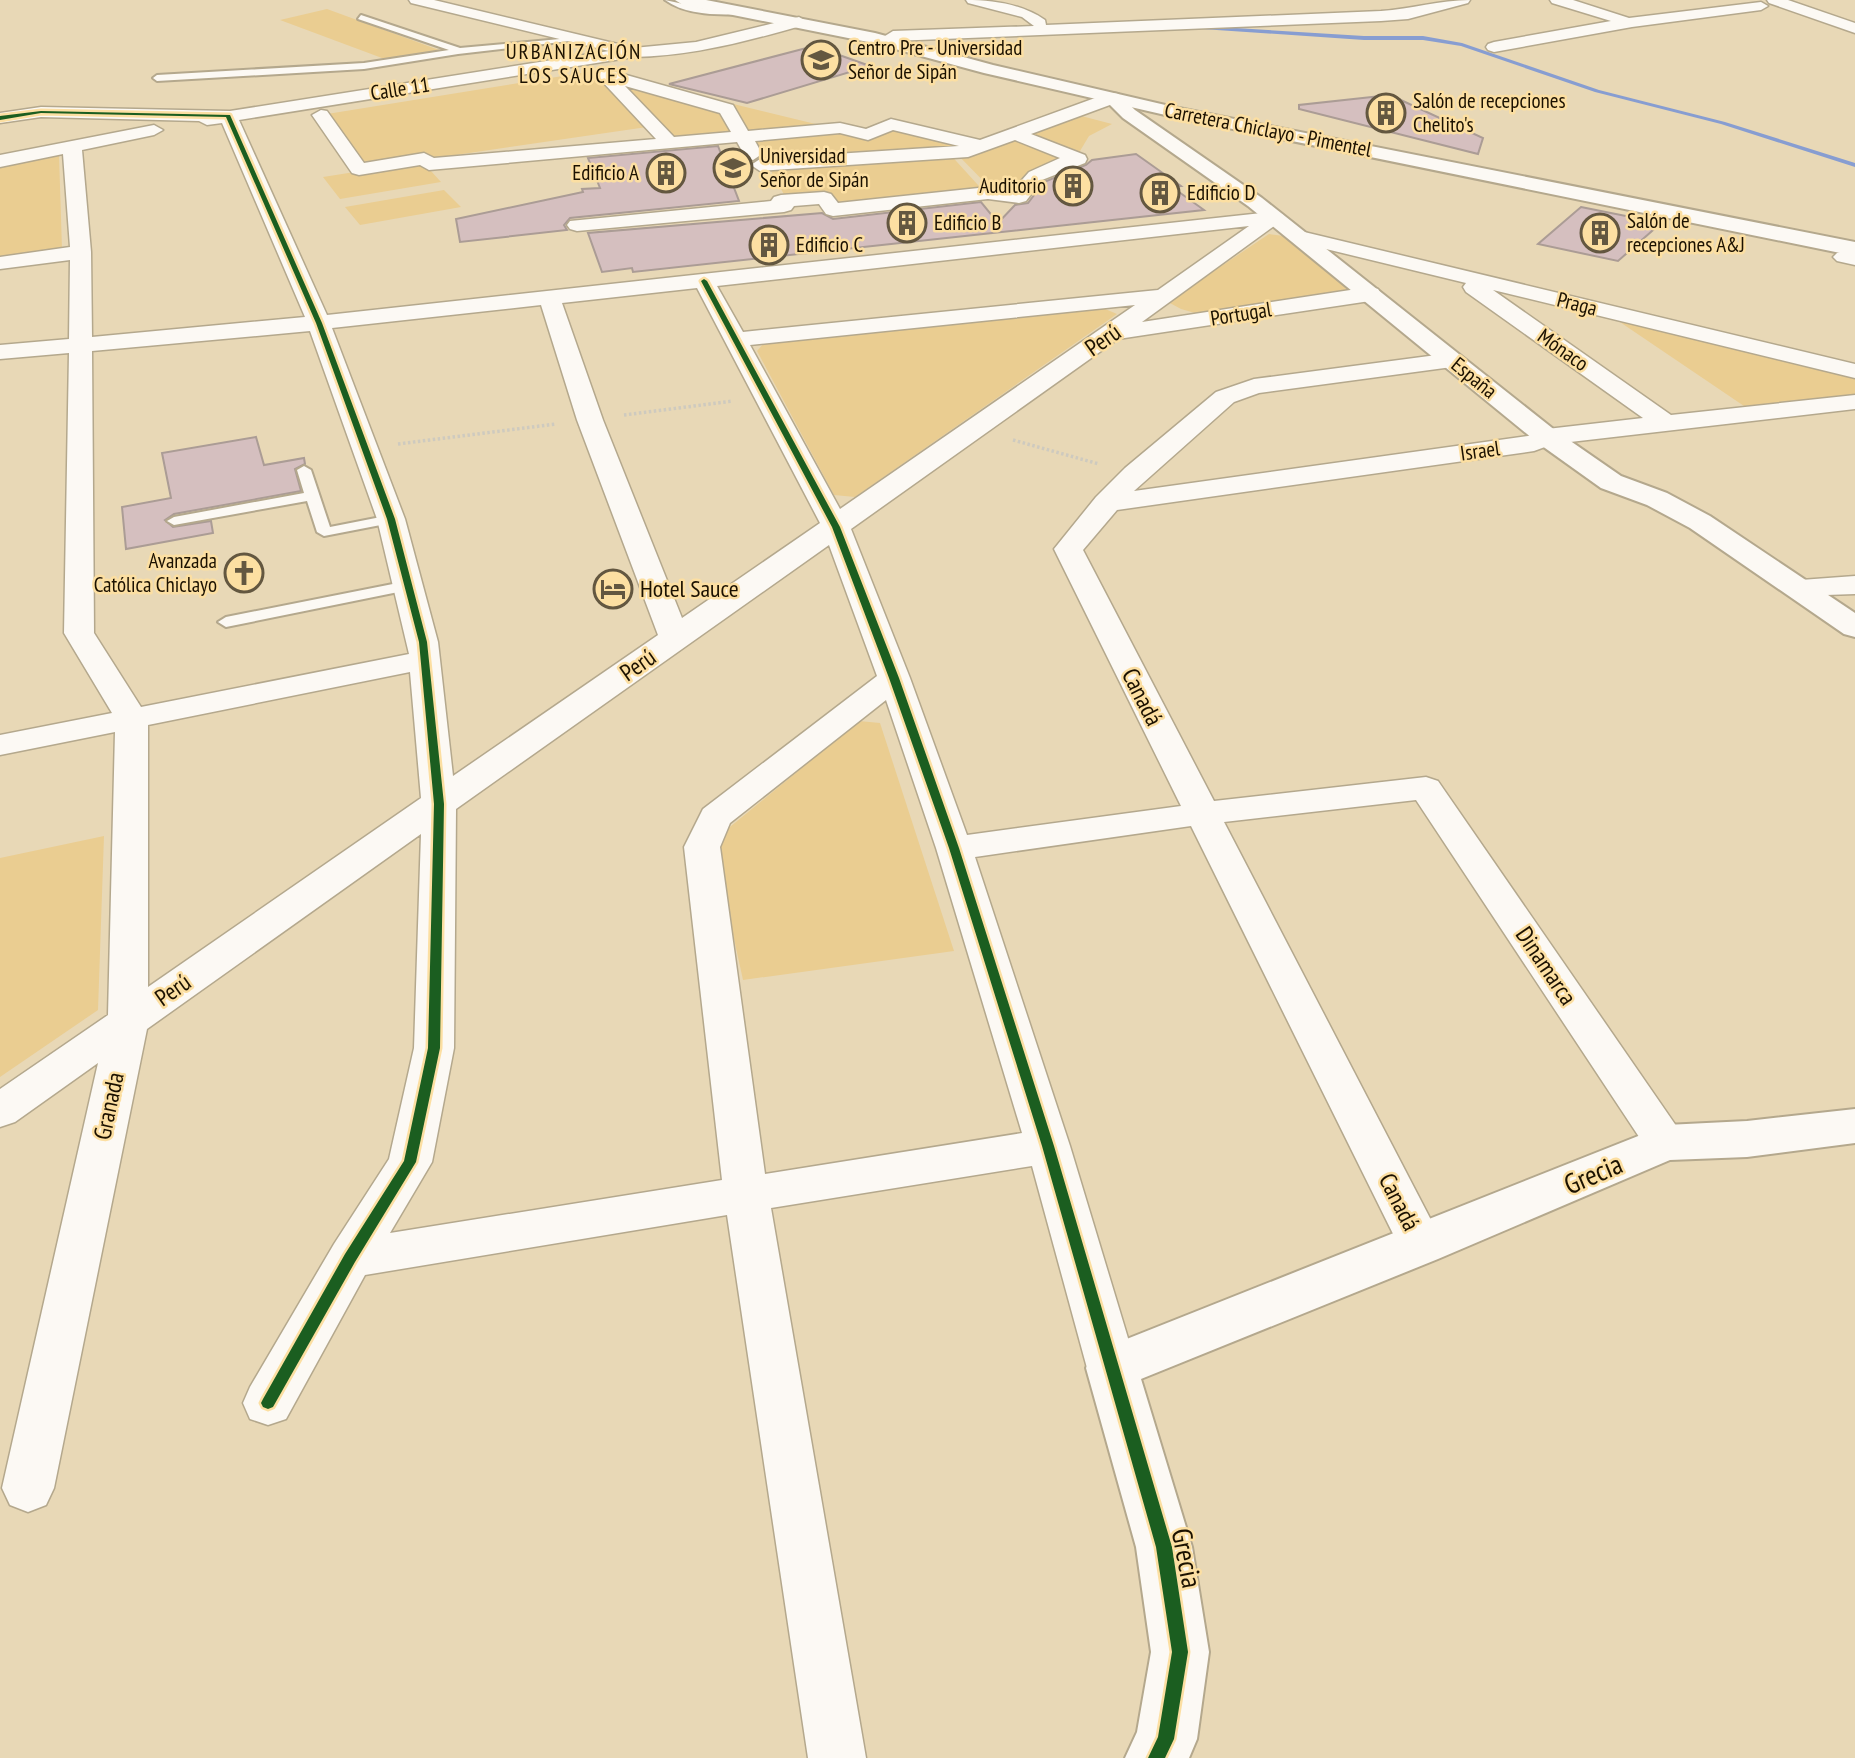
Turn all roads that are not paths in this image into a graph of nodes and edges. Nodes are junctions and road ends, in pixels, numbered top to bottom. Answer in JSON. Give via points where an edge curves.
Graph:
{"nodes":[{"id":1,"x":416,"y":0,"type":"edge"},
{"id":2,"x":669,"y":0,"type":"edge"},
{"id":3,"x":683,"y":0,"type":"edge"},
{"id":4,"x":716,"y":0,"type":"edge"},
{"id":5,"x":972,"y":0,"type":"edge"},
{"id":6,"x":1463,"y":0,"type":"edge"},
{"id":7,"x":1557,"y":0,"type":"edge"},
{"id":8,"x":1584,"y":0,"type":"edge"},
{"id":9,"x":1768,"y":3,"type":"edge"},
{"id":10,"x":747,"y":12,"type":"junction"},
{"id":11,"x":361,"y":17,"type":"dead end"},
{"id":12,"x":799,"y":22,"type":"junction"},
{"id":13,"x":1632,"y":22,"type":"junction"},
{"id":14,"x":1855,"y":28,"type":"edge"},
{"id":15,"x":1051,"y":29,"type":"junction"},
{"id":16,"x":893,"y":36,"type":"junction"},
{"id":17,"x":582,"y":39,"type":"junction"},
{"id":18,"x":1494,"y":47,"type":"dead end"},
{"id":19,"x":458,"y":51,"type":"junction"},
{"id":20,"x":634,"y":52,"type":"junction"},
{"id":21,"x":156,"y":78,"type":"dead end"},
{"id":22,"x":1112,"y":98,"type":"junction"},
{"id":23,"x":321,"y":115,"type":"dead end"},
{"id":24,"x":4,"y":116,"type":"edge"},
{"id":25,"x":229,"y":116,"type":"junction"},
{"id":26,"x":1016,"y":134,"type":"junction"},
{"id":27,"x":743,"y":136,"type":"junction"},
{"id":28,"x":669,"y":142,"type":"junction"},
{"id":29,"x":72,"y":146,"type":"junction"},
{"id":30,"x":981,"y":146,"type":"junction"},
{"id":31,"x":952,"y":152,"type":"junction"},
{"id":32,"x":0,"y":162,"type":"edge"},
{"id":33,"x":983,"y":186,"type":"junction"},
{"id":34,"x":776,"y":193,"type":"junction"},
{"id":35,"x":1275,"y":218,"type":"junction"},
{"id":36,"x":577,"y":225,"type":"dead end"},
{"id":37,"x":1300,"y":237,"type":"junction"},
{"id":38,"x":1852,"y":251,"type":"edge"},
{"id":39,"x":81,"y":252,"type":"junction"},
{"id":40,"x":0,"y":263,"type":"edge"},
{"id":41,"x":1458,"y":275,"type":"junction"},
{"id":42,"x":704,"y":281,"type":"junction"},
{"id":43,"x":1370,"y":294,"type":"junction"},
{"id":44,"x":1166,"y":296,"type":"junction"},
{"id":45,"x":549,"y":297,"type":"junction"},
{"id":46,"x":318,"y":323,"type":"junction"},
{"id":47,"x":1112,"y":333,"type":"junction"},
{"id":48,"x":735,"y":340,"type":"junction"},
{"id":49,"x":79,"y":345,"type":"junction"},
{"id":50,"x":0,"y":352,"type":"edge"},
{"id":51,"x":1452,"y":360,"type":"junction"},
{"id":52,"x":1855,"y":371,"type":"edge"},
{"id":53,"x":1855,"y":402,"type":"edge"},
{"id":54,"x":1667,"y":424,"type":"junction"},
{"id":55,"x":1548,"y":437,"type":"junction"},
{"id":56,"x":304,"y":470,"type":"dead end"},
{"id":57,"x":313,"y":496,"type":"junction"},
{"id":58,"x":1106,"y":503,"type":"junction"},
{"id":59,"x":391,"y":519,"type":"junction"},
{"id":60,"x":174,"y":521,"type":"dead end"},
{"id":61,"x":835,"y":527,"type":"junction"},
{"id":62,"x":1855,"y":585,"type":"edge"},
{"id":63,"x":408,"y":586,"type":"junction"},
{"id":64,"x":1797,"y":586,"type":"junction"},
{"id":65,"x":226,"y":622,"type":"dead end"},
{"id":66,"x":1855,"y":627,"type":"edge"},
{"id":67,"x":675,"y":639,"type":"junction"},
{"id":68,"x":424,"y":660,"type":"junction"},
{"id":69,"x":894,"y":678,"type":"junction"},
{"id":70,"x":132,"y":718,"type":"junction"},
{"id":71,"x":0,"y":745,"type":"edge"},
{"id":72,"x":439,"y":804,"type":"junction"},
{"id":73,"x":1200,"y":814,"type":"junction"},
{"id":74,"x":954,"y":848,"type":"junction"},
{"id":75,"x":128,"y":1022,"type":"junction"},
{"id":76,"x":0,"y":1111,"type":"edge"},
{"id":77,"x":1855,"y":1126,"type":"edge"},
{"id":78,"x":1667,"y":1143,"type":"junction"},
{"id":79,"x":1048,"y":1146,"type":"junction"},
{"id":80,"x":746,"y":1195,"type":"junction"},
{"id":81,"x":1421,"y":1245,"type":"junction"},
{"id":82,"x":350,"y":1258,"type":"junction"},
{"id":83,"x":1112,"y":1368,"type":"junction"},
{"id":84,"x":268,"y":1403,"type":"dead end"},
{"id":85,"x":28,"y":1488,"type":"dead end"},
{"id":86,"x":837,"y":1758,"type":"edge"},
{"id":87,"x":1156,"y":1758,"type":"edge"}],
"edges":[{"from":1,"to":17,"type":"street"},
{"from":2,"to":10,"type":"lane","via":[[719,13]]},
{"from":3,"to":10,"type":"main road","name":"Carretera Chiclayo - Pimentel"},
{"from":4,"to":16,"type":"main road","name":"Carretera Chiclayo - Pimentel"},
{"from":5,"to":15,"type":"street","via":[[1027,14]]},
{"from":6,"to":15,"type":"street","via":[[1408,14]]},
{"from":7,"to":13,"type":"street"},
{"from":8,"to":13,"type":"street"},
{"from":9,"to":13,"type":"street"},
{"from":9,"to":14,"type":"street"},
{"from":10,"to":12,"type":"main road","name":"Carretera Chiclayo - Pimentel"},
{"from":11,"to":19,"type":"lane"},
{"from":12,"to":20,"type":"street","name":"Calle 11","via":[[663,52]]},
{"from":12,"to":22,"type":"main road","name":"Carretera Chiclayo - Pimentel"},
{"from":13,"to":18,"type":"street"},
{"from":15,"to":16,"type":"street"},
{"from":16,"to":38,"type":"main road","name":"Carretera Chiclayo - Pimentel"},
{"from":17,"to":19,"type":"lane"},
{"from":17,"to":20,"type":"street"},
{"from":19,"to":21,"type":"lane","via":[[365,66]]},
{"from":20,"to":25,"type":"street","name":"Calle 11"},
{"from":22,"to":26,"type":"street"},
{"from":22,"to":35,"type":"main road","name":"España"},
{"from":22,"to":38,"type":"main road","name":"Carretera Chiclayo - Pimentel"},
{"from":23,"to":28,"type":"street","via":[[359,170],[424,159],[429,164]]},
{"from":24,"to":25,"type":"street","via":[[41,112]]},
{"from":25,"to":29,"type":"street","name":"Calle 11"},
{"from":25,"to":46,"type":"street"},
{"from":26,"to":30,"type":"street"},
{"from":26,"to":33,"type":"street","via":[[1078,159],[1034,176],[1019,197]]},
{"from":27,"to":28,"type":"street"},
{"from":27,"to":28,"type":"street","via":[[727,108],[603,72]]},
{"from":27,"to":30,"type":"street","via":[[840,128],[868,135],[891,124]]},
{"from":27,"to":34,"type":"street"},
{"from":29,"to":32,"type":"street","name":"Calle 11"},
{"from":29,"to":39,"type":"street"},
{"from":30,"to":31,"type":"street"},
{"from":31,"to":33,"type":"street"},
{"from":31,"to":34,"type":"street"},
{"from":33,"to":34,"type":"street","via":[[833,210],[824,198]]},
{"from":34,"to":36,"type":"street"},
{"from":35,"to":37,"type":"main road","name":"España"},
{"from":35,"to":42,"type":"street"},
{"from":35,"to":44,"type":"street","name":"Perú"},
{"from":37,"to":41,"type":"street","name":"Praga"},
{"from":37,"to":43,"type":"main road","name":"España"},
{"from":39,"to":40,"type":"street"},
{"from":39,"to":49,"type":"street"},
{"from":41,"to":52,"type":"street","name":"Praga"},
{"from":41,"to":54,"type":"street","name":"Mónaco"},
{"from":42,"to":45,"type":"street"},
{"from":42,"to":48,"type":"street"},
{"from":43,"to":47,"type":"street","name":"Portugal"},
{"from":43,"to":51,"type":"main road","name":"España"},
{"from":44,"to":47,"type":"street","name":"Perú"},
{"from":44,"to":48,"type":"street"},
{"from":45,"to":46,"type":"street"},
{"from":45,"to":67,"type":"street","via":[[590,420]]},
{"from":46,"to":49,"type":"street"},
{"from":46,"to":59,"type":"street"},
{"from":47,"to":61,"type":"street","name":"Perú"},
{"from":48,"to":61,"type":"street"},
{"from":49,"to":50,"type":"street"},
{"from":49,"to":70,"type":"street","via":[[79,633]]},
{"from":51,"to":55,"type":"main road","name":"España"},
{"from":51,"to":58,"type":"street","name":"Canadá","via":[[1255,386],[1225,397],[1133,474]]},
{"from":53,"to":54,"type":"street","name":"Israel"},
{"from":54,"to":55,"type":"street","name":"Israel"},
{"from":55,"to":58,"type":"street","name":"Israel","via":[[1534,443]]},
{"from":55,"to":64,"type":"main road","name":"España","via":[[1611,482],[1700,522]]},
{"from":56,"to":57,"type":"lane"},
{"from":57,"to":59,"type":"lane","via":[[324,532]]},
{"from":57,"to":60,"type":"lane"},
{"from":58,"to":73,"type":"street","name":"Canadá","via":[[1068,549]]},
{"from":59,"to":63,"type":"street"},
{"from":61,"to":67,"type":"street","name":"Perú"},
{"from":61,"to":69,"type":"street"},
{"from":62,"to":64,"type":"street"},
{"from":63,"to":65,"type":"lane"},
{"from":63,"to":68,"type":"street"},
{"from":64,"to":66,"type":"main road","name":"España"},
{"from":67,"to":72,"type":"street","name":"Perú"},
{"from":68,"to":70,"type":"street"},
{"from":68,"to":72,"type":"street"},
{"from":69,"to":74,"type":"street"},
{"from":69,"to":80,"type":"street","via":[[715,817],[702,847]]},
{"from":70,"to":71,"type":"street"},
{"from":70,"to":75,"type":"street","name":"Granada"},
{"from":72,"to":75,"type":"street","name":"Perú"},
{"from":72,"to":82,"type":"street","via":[[434,1048],[410,1162]]},
{"from":73,"to":74,"type":"street"},
{"from":73,"to":78,"type":"street","name":"Dinamarca","via":[[1426,788]]},
{"from":73,"to":81,"type":"street","name":"Canadá"},
{"from":74,"to":79,"type":"street"},
{"from":75,"to":76,"type":"street","name":"Perú"},
{"from":75,"to":85,"type":"street","name":"Granada"},
{"from":77,"to":78,"type":"main road","name":"Grecia"},
{"from":78,"to":81,"type":"main road","name":"Grecia"},
{"from":79,"to":80,"type":"street"},
{"from":79,"to":83,"type":"street"},
{"from":80,"to":82,"type":"street"},
{"from":80,"to":86,"type":"street"},
{"from":81,"to":83,"type":"main road","name":"Grecia"},
{"from":82,"to":84,"type":"street"},
{"from":83,"to":87,"type":"main road","name":"Grecia","via":[[1164,1547],[1180,1652],[1166,1739]]}]}
